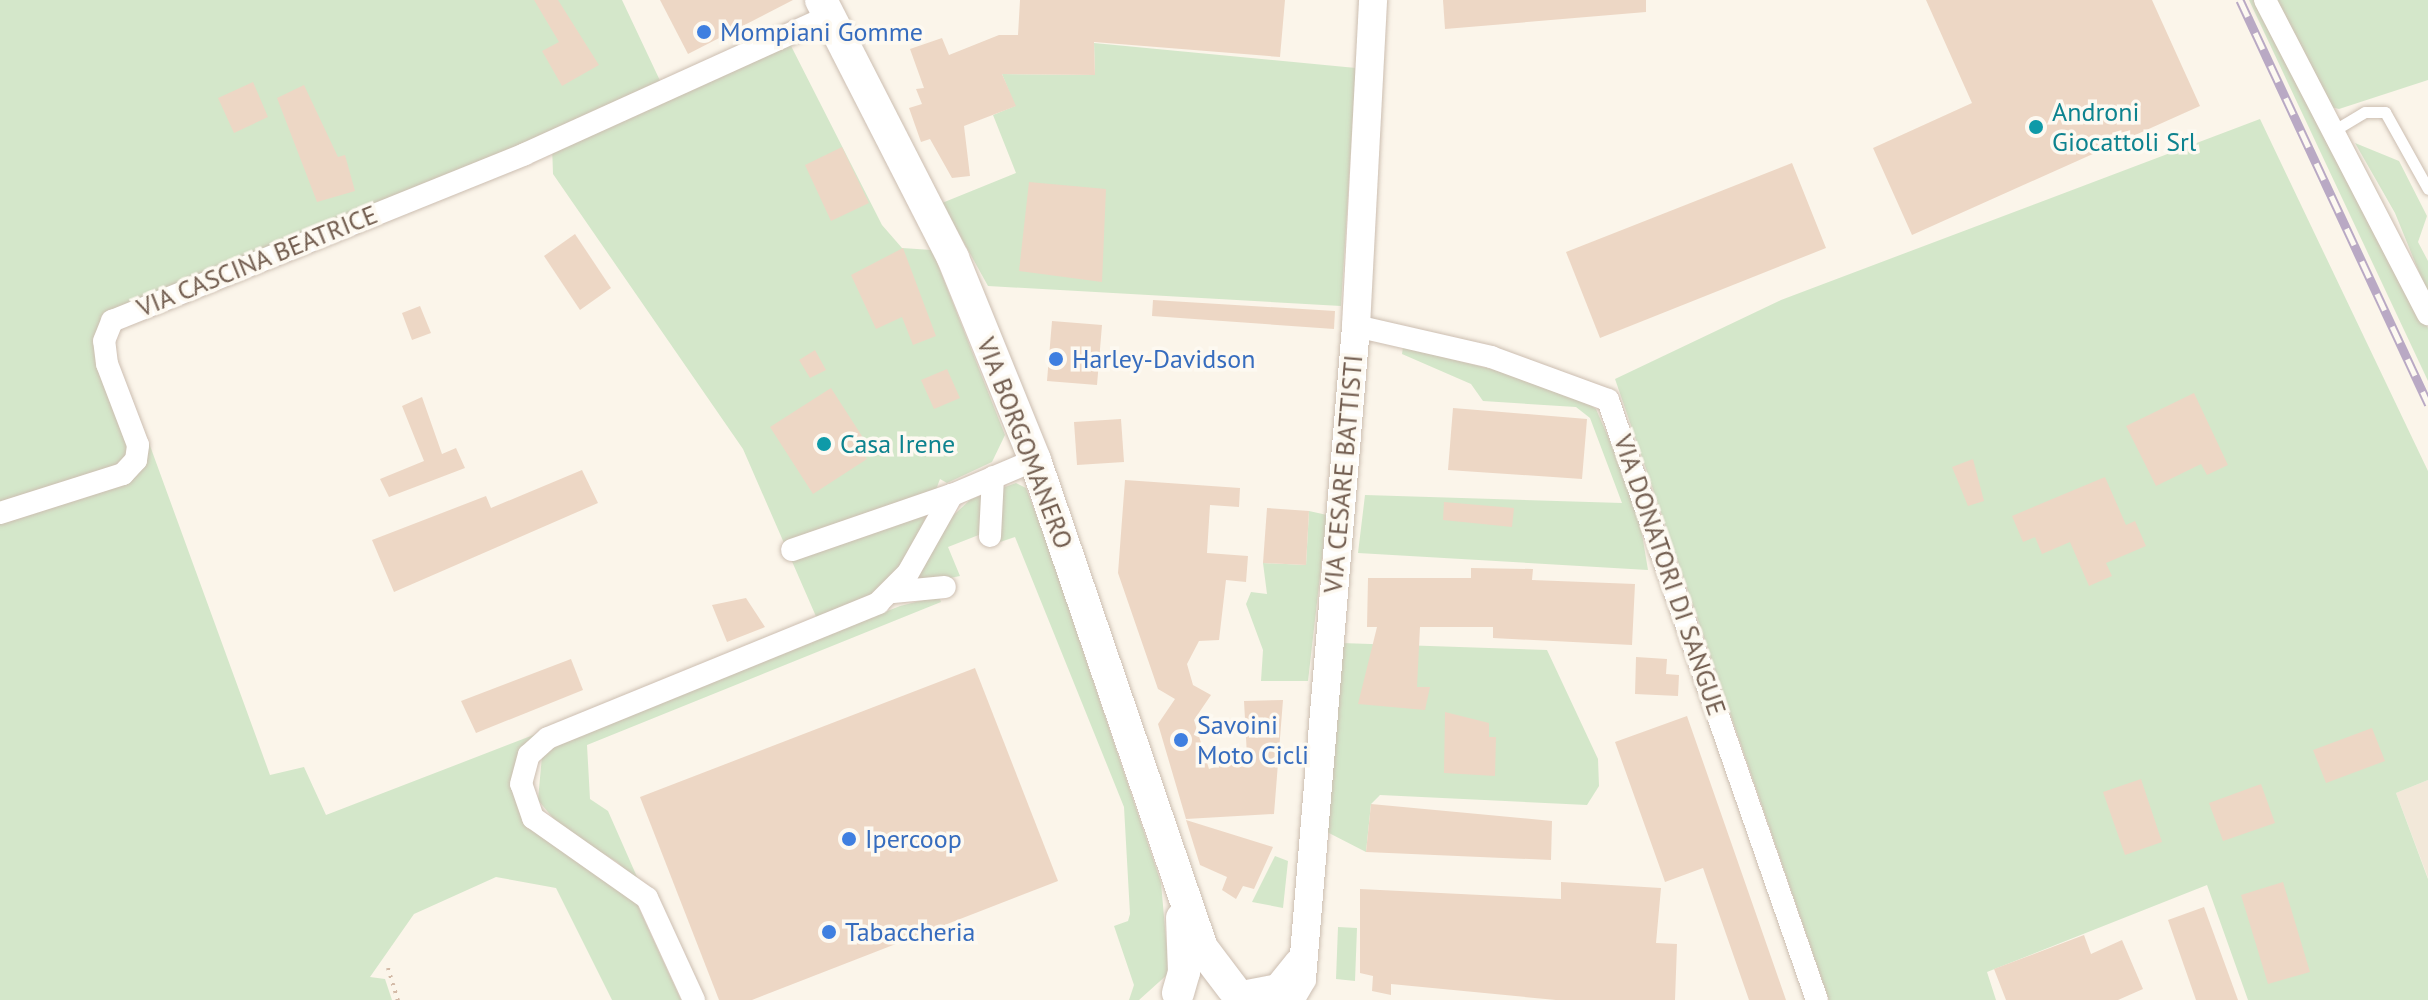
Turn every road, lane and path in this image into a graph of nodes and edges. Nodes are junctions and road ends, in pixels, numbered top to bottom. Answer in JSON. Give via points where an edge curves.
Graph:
{"nodes":[{"id":1,"x":1373,"y":0,"type":"edge"},
{"id":2,"x":2265,"y":0,"type":"edge"},
{"id":3,"x":825,"y":8,"type":"edge"},
{"id":4,"x":674,"y":85,"type":"joint"},
{"id":5,"x":2333,"y":131,"type":"junction"},
{"id":6,"x":2428,"y":189,"type":"edge"},
{"id":7,"x":2428,"y":314,"type":"edge"},
{"id":8,"x":1356,"y":326,"type":"junction"},
{"id":9,"x":1035,"y":460,"type":"junction"},
{"id":10,"x":993,"y":477,"type":"junction"},
{"id":11,"x":952,"y":495,"type":"junction"},
{"id":12,"x":0,"y":513,"type":"edge"},
{"id":13,"x":990,"y":536,"type":"dead end"},
{"id":14,"x":792,"y":550,"type":"dead end"},
{"id":15,"x":945,"y":587,"type":"dead end"},
{"id":16,"x":893,"y":592,"type":"junction"},
{"id":17,"x":1180,"y":886,"type":"junction"},
{"id":18,"x":1305,"y":948,"type":"junction"},
{"id":19,"x":388,"y":968,"type":"dead end"},
{"id":20,"x":1298,"y":993,"type":"edge"},
{"id":21,"x":1241,"y":995,"type":"edge"},
{"id":22,"x":1174,"y":997,"type":"edge"},
{"id":23,"x":398,"y":1000,"type":"edge"},
{"id":24,"x":694,"y":1000,"type":"edge"},
{"id":25,"x":1817,"y":1000,"type":"edge"}],
"edges":[{"from":1,"to":8,"type":"street","name":"VIA CESARE BATTISTI"},
{"from":2,"to":5,"type":"street"},
{"from":3,"to":4,"type":"street","name":"VIA BORGOMANERO"},
{"from":3,"to":9,"type":"main road","name":"VIA BORGOMANERO","via":[[953,258]]},
{"from":4,"to":12,"type":"street","name":"VIA CASCINA BEATRICE","via":[[525,154],[112,321],[104,341],[107,364],[138,445],[136,460],[123,474]]},
{"from":5,"to":6,"type":"lane","via":[[2365,112],[2385,112]]},
{"from":5,"to":7,"type":"street"},
{"from":8,"to":18,"type":"street","name":"VIA CESARE BATTISTI"},
{"from":8,"to":25,"type":"street","name":"VIA DONATORI DI SANGUE","via":[[1491,357],[1608,400]]},
{"from":9,"to":10,"type":"street"},
{"from":9,"to":17,"type":"main road","name":"VIA BORGOMANERO"},
{"from":10,"to":11,"type":"street"},
{"from":10,"to":13,"type":"street"},
{"from":11,"to":14,"type":"street"},
{"from":11,"to":16,"type":"street"},
{"from":15,"to":16,"type":"street"},
{"from":16,"to":24,"type":"street","via":[[548,738],[529,755],[521,784],[533,818],[647,898]]},
{"from":17,"to":21,"type":"main road","name":"VIA BORGOMANERO","via":[[1202,948]]},
{"from":17,"to":22,"type":"main road","name":"VIA BORGOMANERO","via":[[1184,972]]},
{"from":18,"to":20,"type":"street","name":"VIA CESARE BATTISTI"},
{"from":18,"to":21,"type":"street","name":"VIA CESARE BATTISTI","via":[[1286,982]]},
{"from":19,"to":23,"type":"path"},
{"from":21,"to":22,"type":"main road","via":[[1199,985]]}]}
